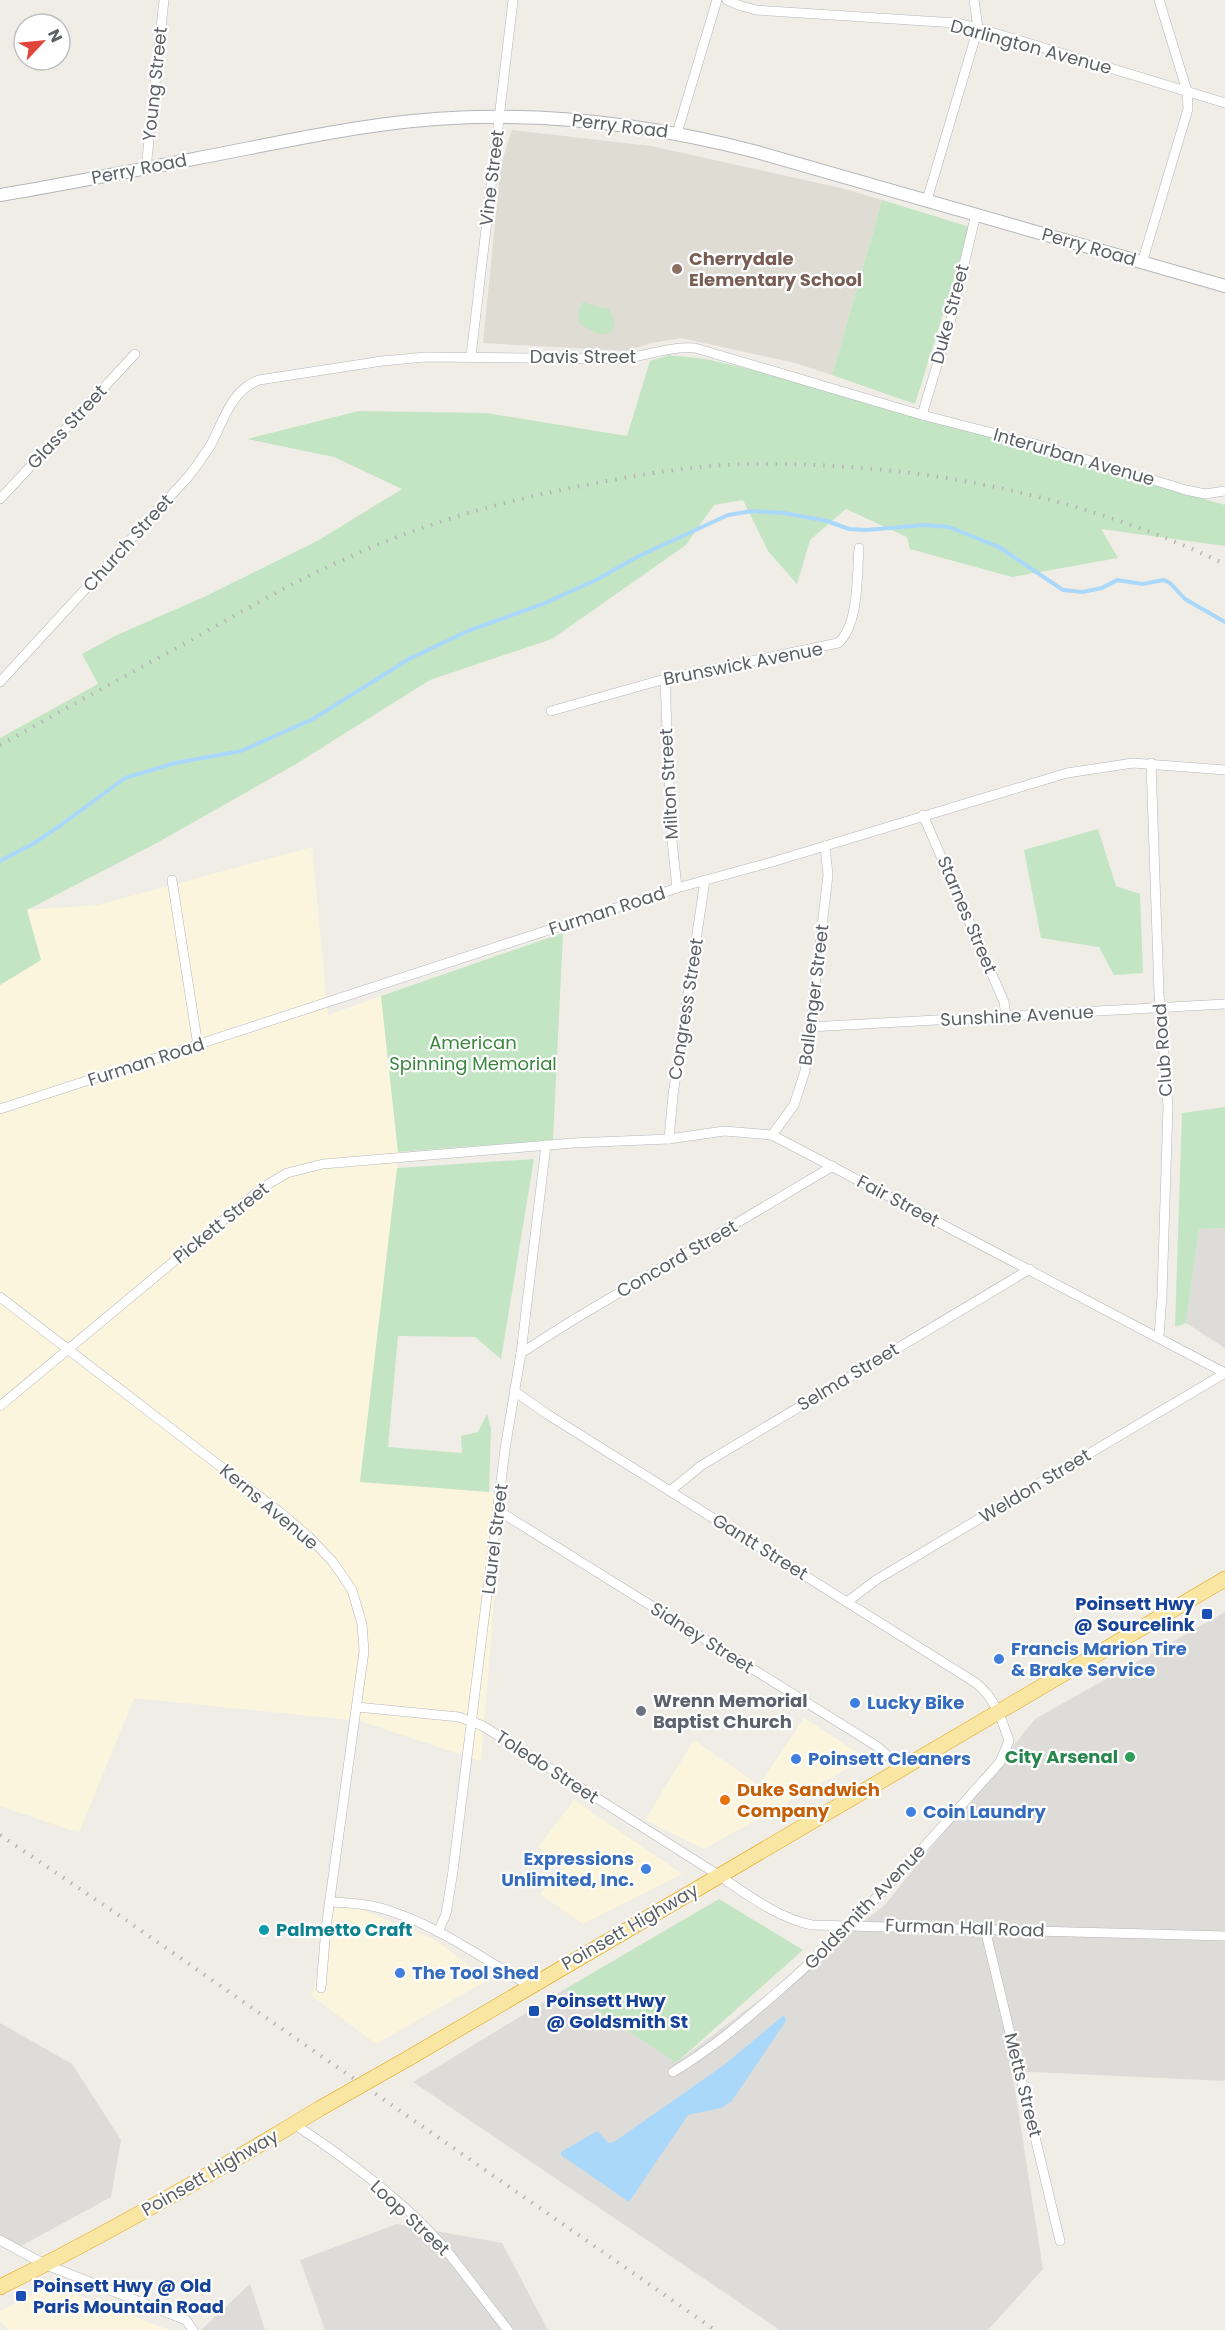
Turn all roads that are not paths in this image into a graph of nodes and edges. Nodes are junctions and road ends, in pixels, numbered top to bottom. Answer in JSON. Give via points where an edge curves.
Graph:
{"nodes":[{"id":1,"x":164,"y":0,"type":"edge"},
{"id":2,"x":513,"y":0,"type":"edge"},
{"id":3,"x":717,"y":0,"type":"edge"},
{"id":4,"x":727,"y":0,"type":"edge"},
{"id":5,"x":974,"y":0,"type":"edge"},
{"id":6,"x":1159,"y":0,"type":"edge"},
{"id":7,"x":978,"y":28,"type":"junction"},
{"id":8,"x":1186,"y":91,"type":"junction"},
{"id":9,"x":1225,"y":103,"type":"edge"},
{"id":10,"x":499,"y":117,"type":"junction"},
{"id":11,"x":677,"y":133,"type":"junction"},
{"id":12,"x":146,"y":168,"type":"junction"},
{"id":13,"x":0,"y":195,"type":"edge"},
{"id":14,"x":927,"y":200,"type":"junction"},
{"id":15,"x":976,"y":214,"type":"junction"},
{"id":16,"x":1142,"y":263,"type":"junction"},
{"id":17,"x":1225,"y":286,"type":"edge"},
{"id":18,"x":135,"y":354,"type":"dead end"},
{"id":19,"x":471,"y":356,"type":"junction"},
{"id":20,"x":238,"y":392,"type":"joint"},
{"id":21,"x":922,"y":415,"type":"junction"},
{"id":22,"x":1225,"y":491,"type":"edge"},
{"id":23,"x":0,"y":499,"type":"edge"},
{"id":24,"x":859,"y":548,"type":"dead end"},
{"id":25,"x":665,"y":679,"type":"junction"},
{"id":26,"x":0,"y":682,"type":"edge"},
{"id":27,"x":551,"y":711,"type":"dead end"},
{"id":28,"x":1151,"y":763,"type":"junction"},
{"id":29,"x":1225,"y":770,"type":"edge"},
{"id":30,"x":923,"y":815,"type":"junction"},
{"id":31,"x":825,"y":846,"type":"junction"},
{"id":32,"x":172,"y":880,"type":"dead end"},
{"id":33,"x":705,"y":880,"type":"junction"},
{"id":34,"x":677,"y":888,"type":"junction"},
{"id":35,"x":1225,"y":1004,"type":"edge"},
{"id":36,"x":1161,"y":1008,"type":"junction"},
{"id":37,"x":1006,"y":1016,"type":"junction"},
{"id":38,"x":809,"y":1027,"type":"junction"},
{"id":39,"x":198,"y":1046,"type":"junction"},
{"id":40,"x":0,"y":1109,"type":"edge"},
{"id":41,"x":772,"y":1135,"type":"junction"},
{"id":42,"x":669,"y":1138,"type":"junction"},
{"id":43,"x":546,"y":1145,"type":"junction"},
{"id":44,"x":833,"y":1166,"type":"junction"},
{"id":45,"x":1030,"y":1269,"type":"junction"},
{"id":46,"x":0,"y":1298,"type":"edge"},
{"id":47,"x":1159,"y":1336,"type":"junction"},
{"id":48,"x":67,"y":1350,"type":"junction"},
{"id":49,"x":521,"y":1353,"type":"junction"},
{"id":50,"x":1225,"y":1373,"type":"edge"},
{"id":51,"x":514,"y":1391,"type":"junction"},
{"id":52,"x":0,"y":1407,"type":"edge"},
{"id":53,"x":670,"y":1491,"type":"junction"},
{"id":54,"x":498,"y":1511,"type":"junction"},
{"id":55,"x":1225,"y":1579,"type":"edge"},
{"id":56,"x":848,"y":1602,"type":"junction"},
{"id":57,"x":357,"y":1707,"type":"junction"},
{"id":58,"x":999,"y":1712,"type":"junction"},
{"id":59,"x":472,"y":1720,"type":"junction"},
{"id":60,"x":902,"y":1769,"type":"junction"},
{"id":61,"x":719,"y":1875,"type":"junction"},
{"id":62,"x":330,"y":1902,"type":"junction"},
{"id":63,"x":850,"y":1925,"type":"junction"},
{"id":64,"x":985,"y":1929,"type":"junction"},
{"id":65,"x":438,"y":1932,"type":"junction"},
{"id":66,"x":1223,"y":1933,"type":"edge"},
{"id":67,"x":530,"y":1986,"type":"junction"},
{"id":68,"x":321,"y":1988,"type":"dead end"},
{"id":69,"x":673,"y":2072,"type":"dead end"},
{"id":70,"x":294,"y":2124,"type":"junction"},
{"id":71,"x":0,"y":2240,"type":"edge"},
{"id":72,"x":1060,"y":2241,"type":"dead end"},
{"id":73,"x":44,"y":2264,"type":"junction"},
{"id":74,"x":0,"y":2287,"type":"edge"},
{"id":75,"x":193,"y":2330,"type":"edge"},
{"id":76,"x":508,"y":2330,"type":"edge"}],
"edges":[{"from":1,"to":12,"type":"street","name":"Young Street"},
{"from":2,"to":10,"type":"street","name":"Vine Street"},
{"from":3,"to":11,"type":"street"},
{"from":4,"to":7,"type":"street","name":"Darlington Avenue","via":[[756,10],[956,23]]},
{"from":5,"to":7,"type":"street"},
{"from":6,"to":8,"type":"street"},
{"from":7,"to":8,"type":"street","name":"Darlington Avenue"},
{"from":7,"to":14,"type":"street"},
{"from":8,"to":9,"type":"street","name":"Darlington Avenue"},
{"from":8,"to":16,"type":"street","via":[[1188,110]]},
{"from":10,"to":11,"type":"street","name":"Perry Road","via":[[595,120]]},
{"from":10,"to":12,"type":"street","name":"Perry Road","via":[[368,127]]},
{"from":10,"to":19,"type":"street","name":"Vine Street"},
{"from":11,"to":14,"type":"street","name":"Perry Road"},
{"from":12,"to":13,"type":"street","name":"Perry Road"},
{"from":14,"to":15,"type":"street","name":"Perry Road"},
{"from":15,"to":16,"type":"street","name":"Perry Road"},
{"from":15,"to":21,"type":"street","name":"Duke Street","via":[[952,315]]},
{"from":16,"to":17,"type":"street","name":"Perry Road"},
{"from":18,"to":23,"type":"street","name":"Glass Street"},
{"from":19,"to":20,"type":"street","name":"Davis Street","via":[[382,361],[259,380]]},
{"from":19,"to":21,"type":"street","name":"Davis Street","via":[[622,359],[695,348]]},
{"from":20,"to":26,"type":"street","name":"Church Street","via":[[188,477]]},
{"from":21,"to":22,"type":"street","name":"Interurban Avenue","via":[[1186,490],[1205,494]]},
{"from":24,"to":25,"type":"street","name":"Brunswick Avenue","via":[[852,620],[847,634],[838,643]]},
{"from":25,"to":27,"type":"street","name":"Brunswick Avenue"},
{"from":25,"to":34,"type":"street","name":"Milton Street"},
{"from":28,"to":29,"type":"street","name":"Furman Road"},
{"from":28,"to":30,"type":"street","name":"Furman Road","via":[[1067,773]]},
{"from":28,"to":36,"type":"street","name":"Club Road"},
{"from":30,"to":31,"type":"street","name":"Furman Road"},
{"from":30,"to":37,"type":"street","name":"Starnes Street","via":[[1004,1002]]},
{"from":31,"to":33,"type":"street","name":"Furman Road"},
{"from":31,"to":38,"type":"street","name":"Ballenger Street","via":[[828,875]]},
{"from":32,"to":39,"type":"street"},
{"from":33,"to":34,"type":"street","name":"Furman Road"},
{"from":33,"to":42,"type":"street","name":"Congress Street"},
{"from":34,"to":39,"type":"street","name":"Furman Road"},
{"from":35,"to":36,"type":"street","name":"Sunshine Avenue"},
{"from":36,"to":37,"type":"street","name":"Sunshine Avenue"},
{"from":36,"to":47,"type":"street","name":"Club Road","via":[[1168,1106]]},
{"from":37,"to":38,"type":"street","name":"Sunshine Avenue"},
{"from":38,"to":41,"type":"street","name":"Ballenger Street","via":[[801,1085],[790,1112]]},
{"from":39,"to":40,"type":"street","name":"Furman Road"},
{"from":41,"to":42,"type":"street","name":"Fair Street","via":[[724,1131]]},
{"from":41,"to":44,"type":"street","name":"Fair Street"},
{"from":42,"to":43,"type":"street","name":"Fair Street"},
{"from":43,"to":48,"type":"street","name":"Pickett Street","via":[[323,1164],[287,1173],[261,1188]]},
{"from":43,"to":49,"type":"street","name":"Laurel Street"},
{"from":44,"to":45,"type":"street","name":"Fair Street"},
{"from":44,"to":49,"type":"street","name":"Concord Street"},
{"from":45,"to":47,"type":"street","name":"Fair Street"},
{"from":45,"to":53,"type":"street","name":"Selma Street","via":[[702,1465]]},
{"from":46,"to":48,"type":"street","name":"Kerns Avenue"},
{"from":47,"to":50,"type":"street","name":"Fair Street"},
{"from":48,"to":52,"type":"street","name":"Pickett Street"},
{"from":48,"to":57,"type":"street","name":"Kerns Avenue","via":[[281,1513],[333,1562],[352,1590],[362,1624],[364,1651]]},
{"from":49,"to":51,"type":"street","name":"Laurel Street"},
{"from":50,"to":56,"type":"street","name":"Weldon Street","via":[[876,1580]]},
{"from":51,"to":53,"type":"street","name":"Gantt Street"},
{"from":51,"to":54,"type":"street","name":"Laurel Street"},
{"from":53,"to":56,"type":"street","name":"Gantt Street"},
{"from":54,"to":59,"type":"street","name":"Laurel Street"},
{"from":54,"to":60,"type":"street","name":"Sidney Street","via":[[878,1747]]},
{"from":55,"to":58,"type":"highway","name":"Poinsett Highway"},
{"from":56,"to":58,"type":"street","name":"Gantt Street","via":[[976,1683]]},
{"from":57,"to":59,"type":"street","name":"Toledo Street"},
{"from":57,"to":62,"type":"street","name":"Kerns Avenue"},
{"from":58,"to":60,"type":"highway","name":"Poinsett Highway"},
{"from":58,"to":63,"type":"street","name":"Goldsmith Avenue","via":[[1009,1741],[1004,1757]]},
{"from":59,"to":61,"type":"street","name":"Toledo Street"},
{"from":59,"to":65,"type":"street","name":"Laurel Street","via":[[453,1871],[446,1914]]},
{"from":60,"to":61,"type":"highway","name":"Poinsett Highway"},
{"from":61,"to":63,"type":"street","name":"Furman Hall Road","via":[[787,1918],[812,1925]]},
{"from":61,"to":67,"type":"highway","name":"Poinsett Highway"},
{"from":62,"to":65,"type":"street","via":[[388,1910]]},
{"from":62,"to":68,"type":"street","name":"Kerns Avenue"},
{"from":63,"to":64,"type":"street","name":"Furman Hall Road"},
{"from":63,"to":69,"type":"street","name":"Goldsmith Avenue","via":[[750,2016]]},
{"from":64,"to":66,"type":"street","name":"Furman Hall Road"},
{"from":64,"to":72,"type":"street","name":"Metts Street"},
{"from":65,"to":67,"type":"street"},
{"from":67,"to":70,"type":"highway","name":"Poinsett Highway","bridge":true},
{"from":70,"to":73,"type":"highway","name":"Poinsett Highway"},
{"from":70,"to":76,"type":"street","name":"Loop Street","via":[[330,2148],[438,2241]]},
{"from":71,"to":73,"type":"street"},
{"from":73,"to":74,"type":"highway","name":"Poinsett Highway"},
{"from":73,"to":75,"type":"street","via":[[186,2320]]}]}
